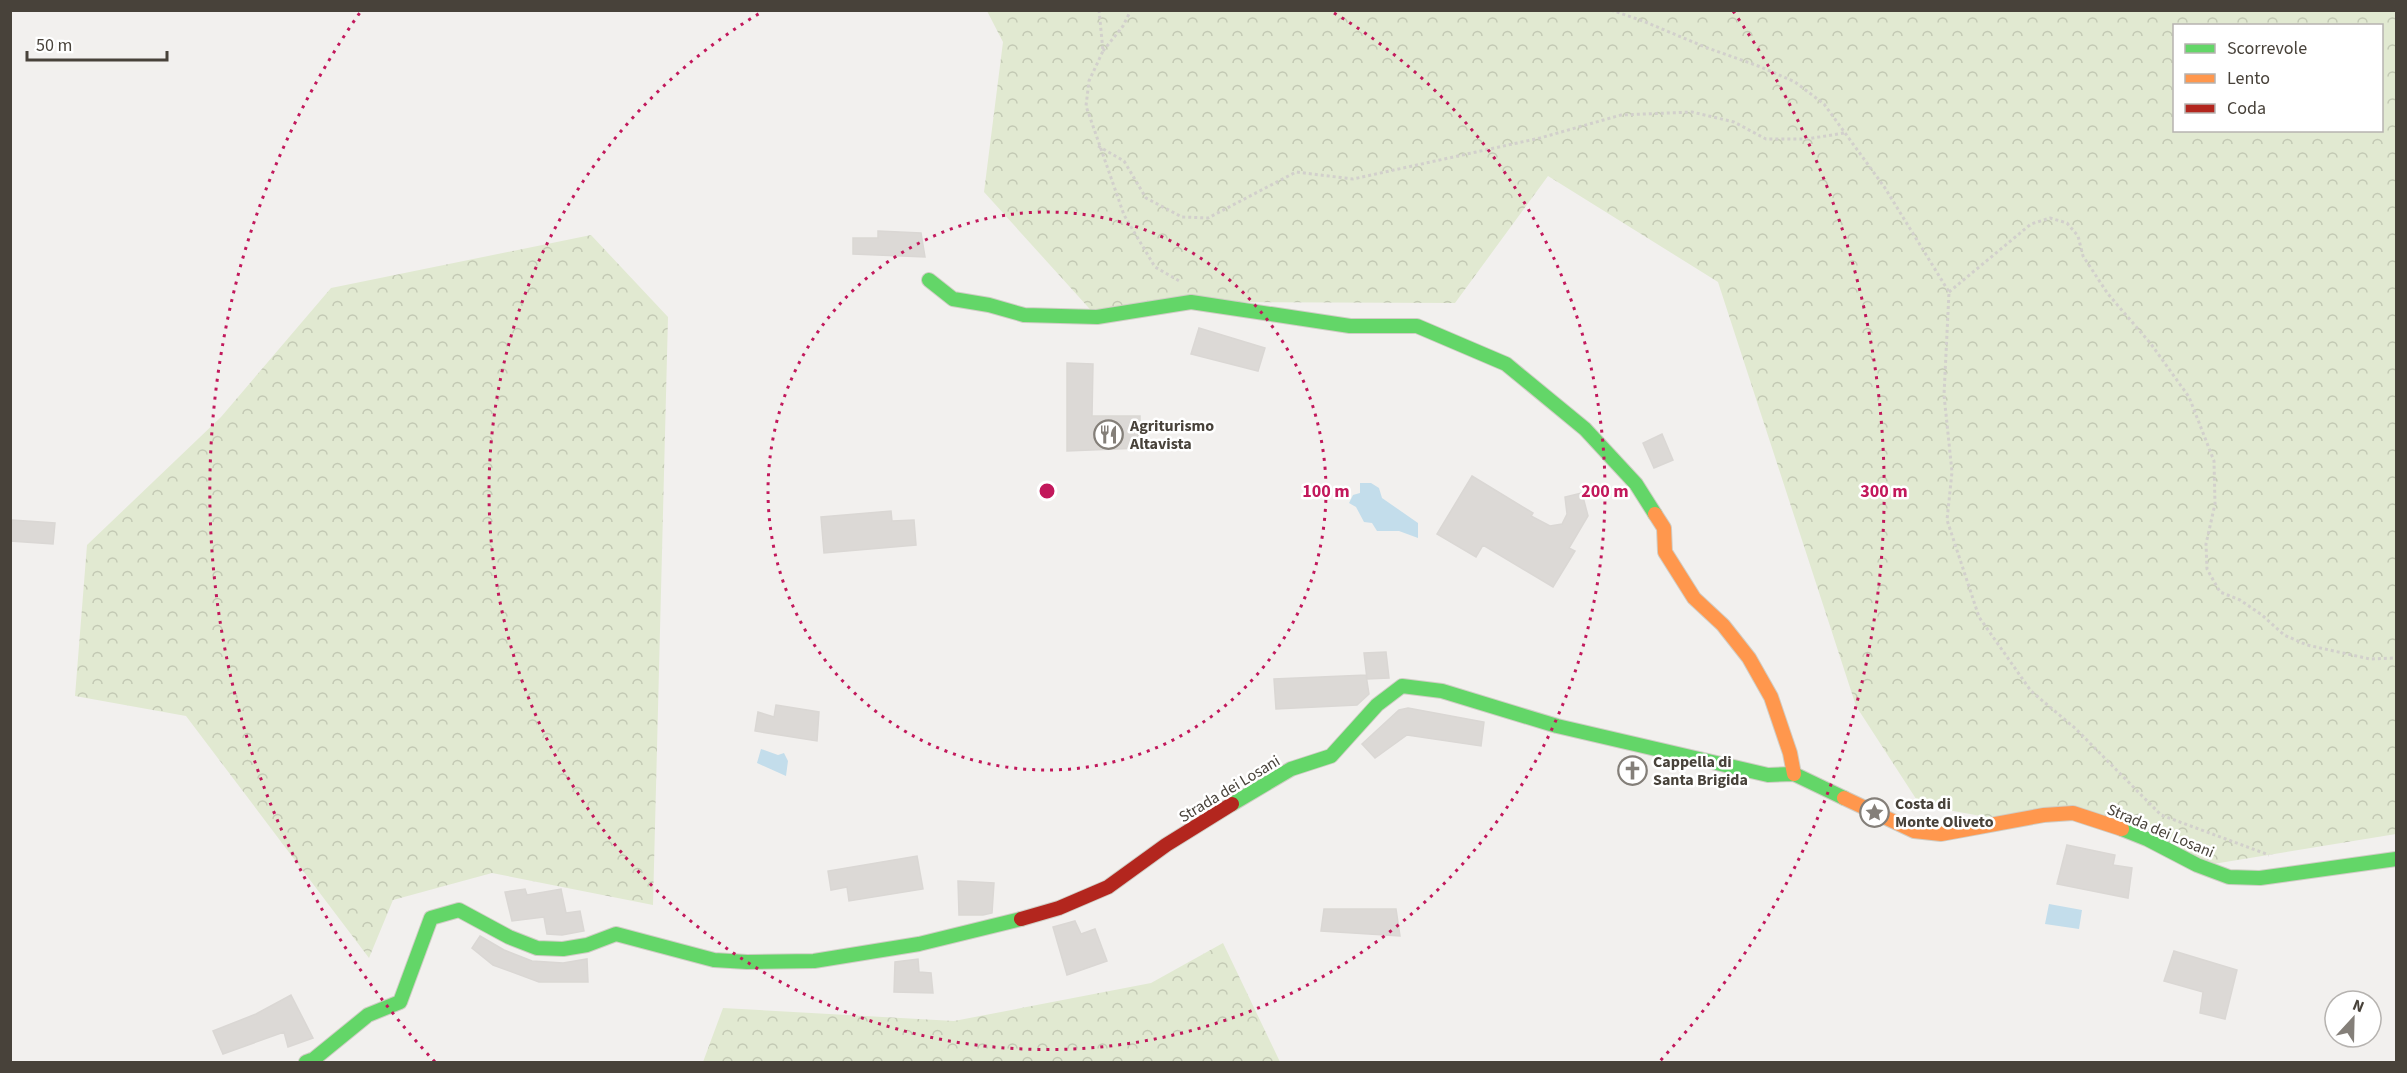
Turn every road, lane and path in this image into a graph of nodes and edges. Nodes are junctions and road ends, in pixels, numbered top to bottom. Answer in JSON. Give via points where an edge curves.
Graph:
{"nodes":[{"id":1,"x":1099,"y":10,"type":"edge"},
{"id":2,"x":1131,"y":10,"type":"edge"},
{"id":3,"x":1611,"y":10,"type":"edge"},
{"id":4,"x":1103,"y":51,"type":"junction"},
{"id":5,"x":1844,"y":133,"type":"junction"},
{"id":6,"x":1098,"y":146,"type":"junction"},
{"id":7,"x":929,"y":280,"type":"dead end"},
{"id":8,"x":1186,"y":285,"type":"dead end"},
{"id":9,"x":1948,"y":291,"type":"junction"},
{"id":10,"x":2397,"y":658,"type":"edge"},
{"id":11,"x":1794,"y":774,"type":"junction"},
{"id":12,"x":2278,"y":857,"type":"dead end"},
{"id":13,"x":2397,"y":859,"type":"edge"},
{"id":14,"x":306,"y":1062,"type":"edge"}],
"edges":[{"from":1,"to":4,"type":"path"},
{"from":2,"to":4,"type":"path"},
{"from":3,"to":5,"type":"path","via":[[1795,82],[1824,104]]},
{"from":4,"to":6,"type":"path","via":[[1089,81],[1086,105]]},
{"from":5,"to":6,"type":"path","via":[[1807,139],[1766,139],[1734,122],[1692,112],[1621,115],[1540,138],[1353,179],[1296,172],[1208,218],[1182,217],[1146,198],[1124,161]]},
{"from":5,"to":9,"type":"path","via":[[1885,188]]},
{"from":6,"to":8,"type":"path","via":[[1124,215],[1155,267]]},
{"from":7,"to":11,"type":"street","via":[[952,299],[1024,315],[1097,316],[1191,302],[1350,326],[1417,326],[1506,364],[1585,429],[1636,484],[1664,528],[1665,552],[1694,598],[1749,658],[1771,697]]},
{"from":9,"to":10,"type":"path","via":[[2031,224],[2050,218],[2067,224],[2078,236],[2083,256],[2108,294],[2189,397],[2214,461],[2215,504],[2206,552],[2207,569],[2220,592],[2240,600],[2284,635],[2307,645],[2370,659]]},
{"from":9,"to":12,"type":"path","via":[[1944,395],[1953,472],[1947,520],[1979,617],[2031,691],[2076,729],[2161,814]]},
{"from":11,"to":13,"type":"street","name":"Strada dei Losani","via":[[1914,831],[1941,834],[2073,813],[2147,839],[2229,877],[2260,878]]},
{"from":11,"to":14,"type":"street","name":"Strada dei Losani","via":[[1768,775],[1557,726],[1442,691],[1402,686],[1377,705],[1331,756],[1282,774],[1166,845],[1108,887],[1059,908],[919,944],[814,961],[747,962],[714,960],[616,934],[587,945],[537,948],[459,910],[431,918],[400,1002],[368,1016]]}]}
